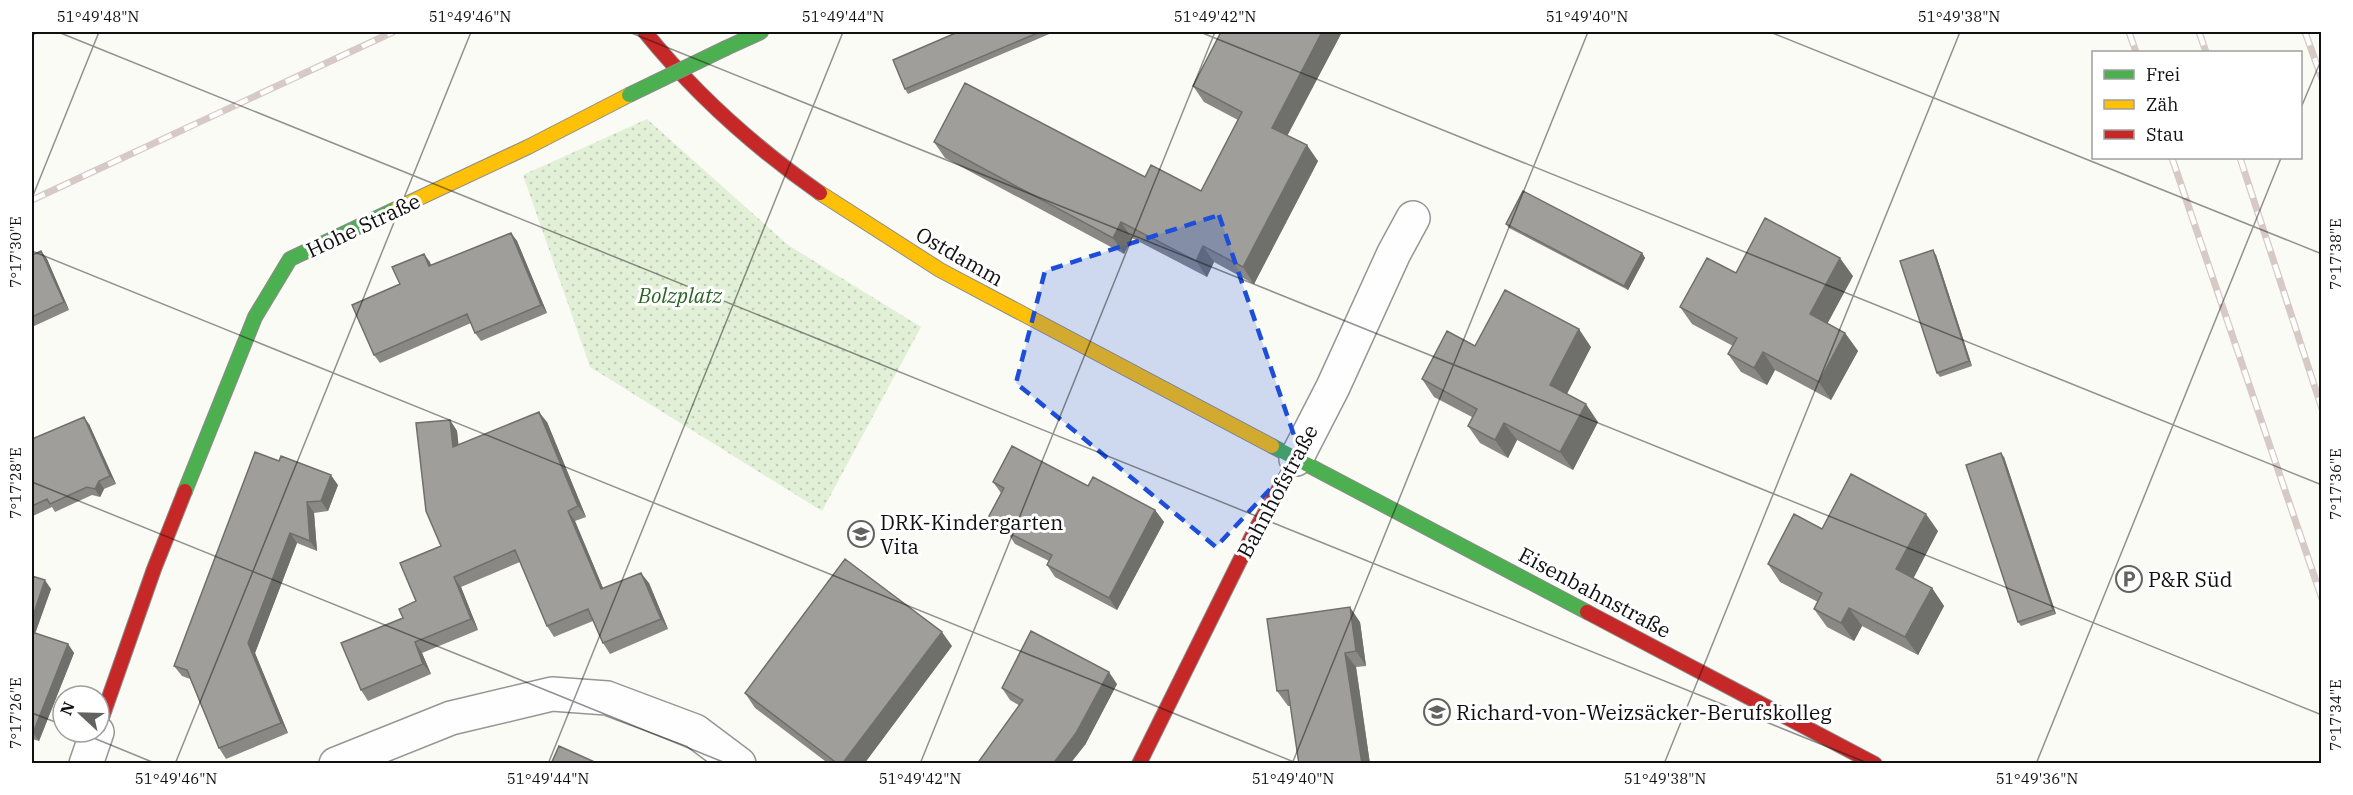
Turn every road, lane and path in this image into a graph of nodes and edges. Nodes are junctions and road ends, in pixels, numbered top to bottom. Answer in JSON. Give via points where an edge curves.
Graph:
{"nodes":[{"id":1,"x":645,"y":32,"type":"edge"},
{"id":2,"x":761,"y":32,"type":"edge"},
{"id":3,"x":1413,"y":218,"type":"dead end"},
{"id":4,"x":1296,"y":459,"type":"junction"},
{"id":5,"x":111,"y":692,"type":"edge"},
{"id":6,"x":93,"y":744,"type":"edge"},
{"id":7,"x":86,"y":764,"type":"edge"},
{"id":8,"x":336,"y":764,"type":"edge"},
{"id":9,"x":739,"y":764,"type":"edge"},
{"id":10,"x":1139,"y":764,"type":"edge"},
{"id":11,"x":1875,"y":764,"type":"edge"}],
"edges":[{"from":1,"to":4,"type":"street","name":"Ostdamm","via":[[708,102],[768,157],[840,209],[940,270]]},
{"from":2,"to":5,"type":"street","name":"Hohe Straße","bridge":true,"via":[[290,259],[255,317],[238,356],[154,569]]},
{"from":3,"to":4,"type":"street","name":"Bahnhofstraße"},
{"from":4,"to":10,"type":"street","name":"Bahnhofstraße","via":[[1254,532]]},
{"from":4,"to":11,"type":"street","name":"Eisenbahnstraße"},
{"from":6,"to":7,"type":"street"},
{"from":8,"to":9,"type":"street","via":[[451,718],[552,694],[607,698],[695,732]]}]}
